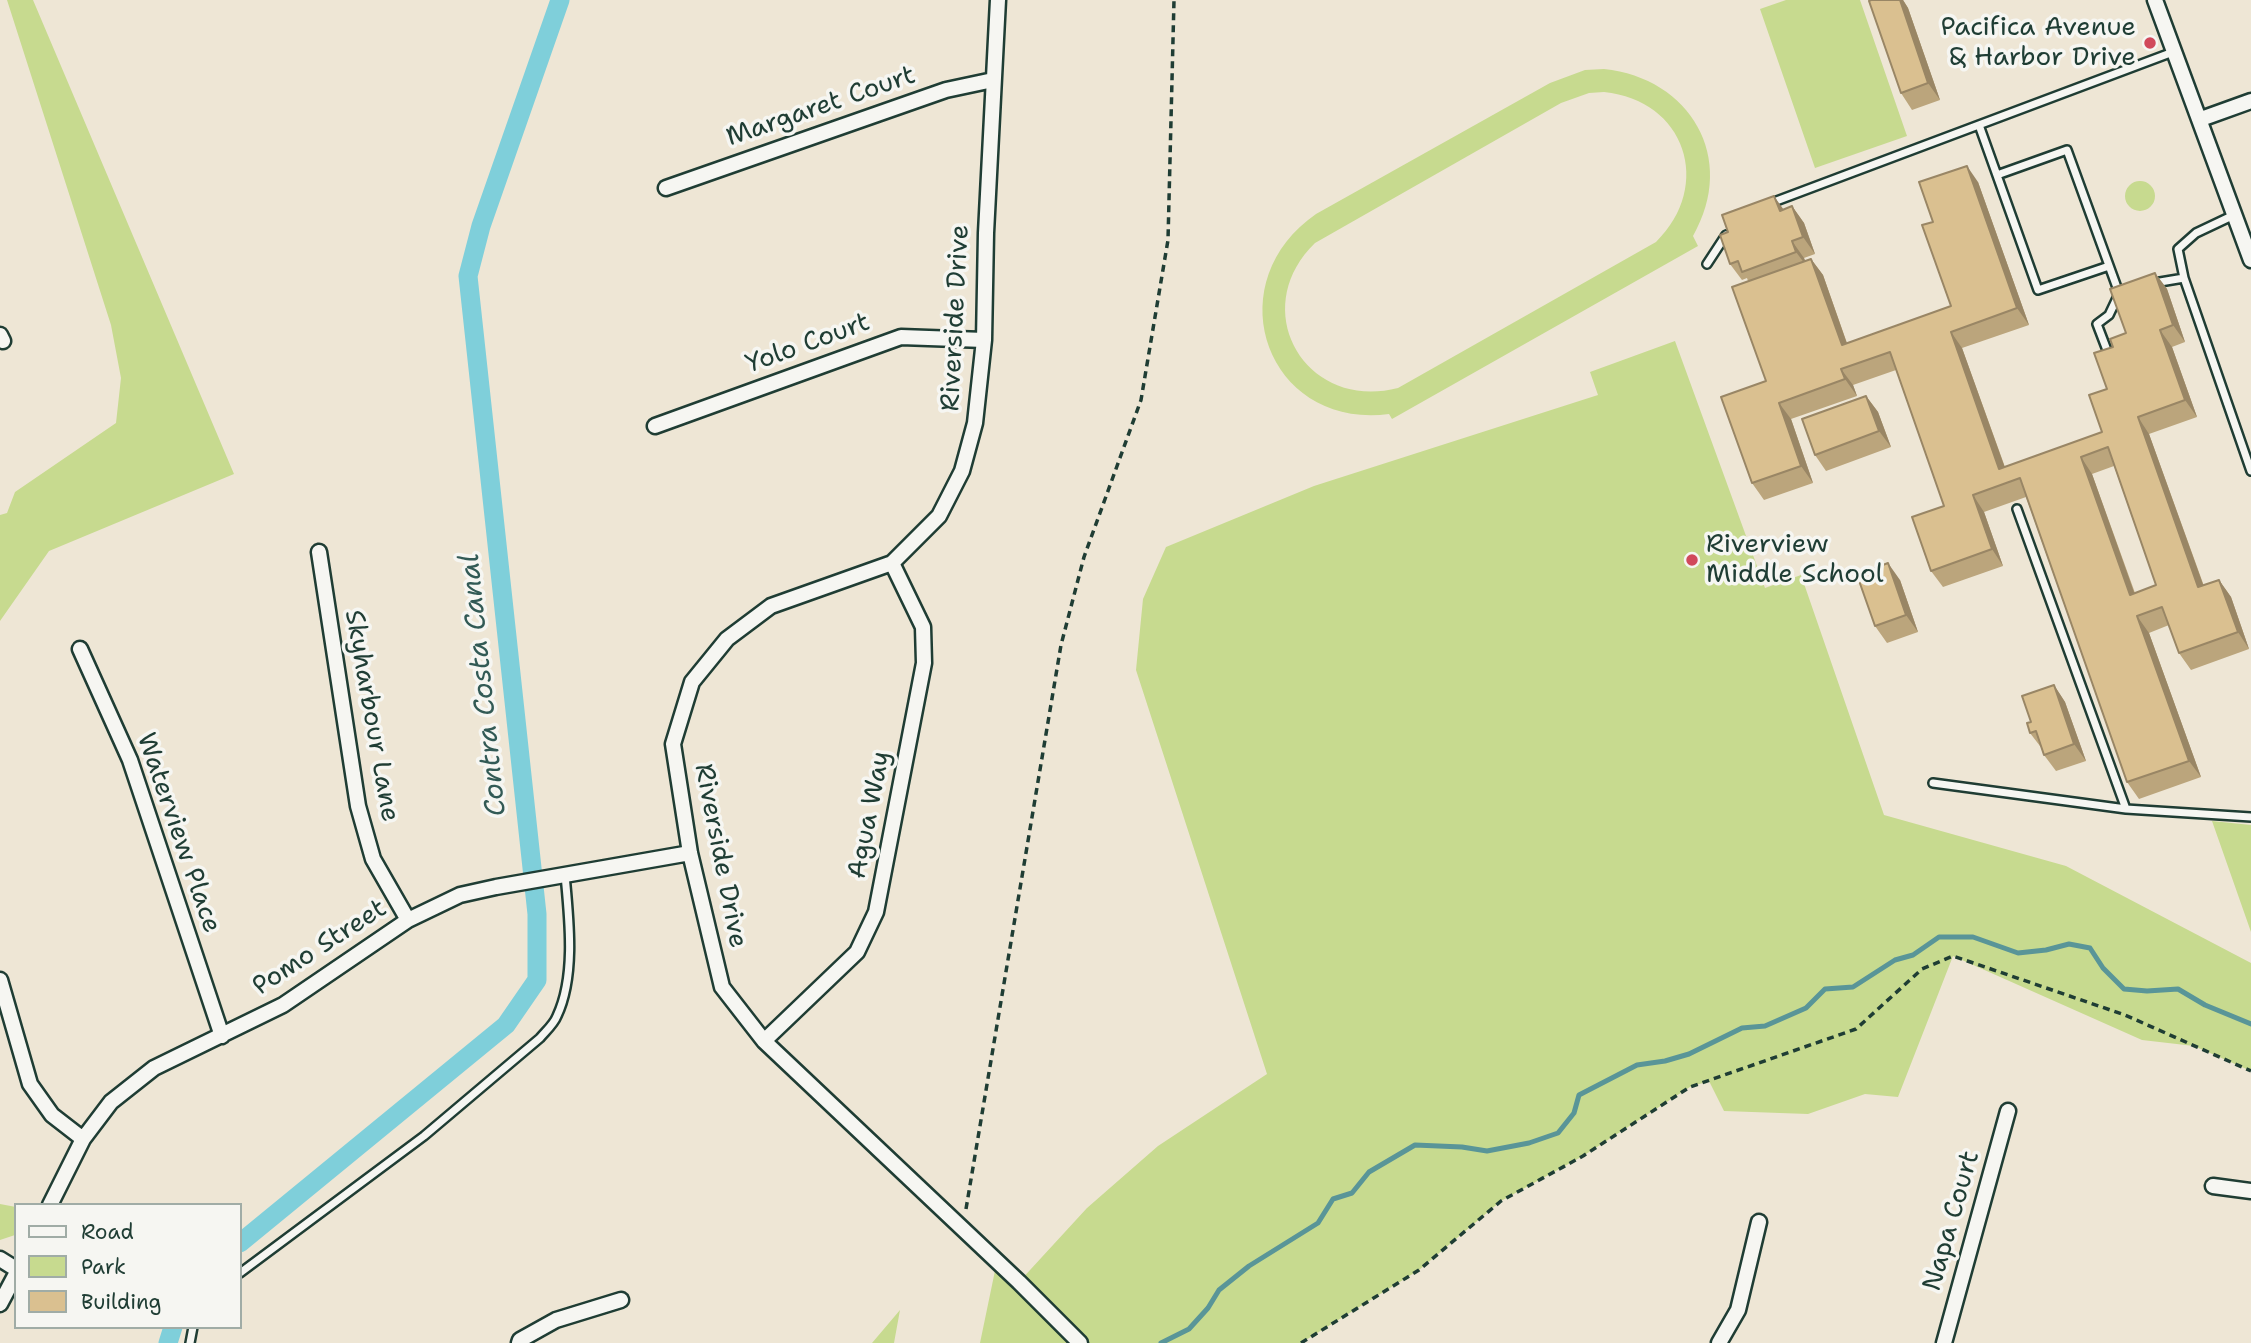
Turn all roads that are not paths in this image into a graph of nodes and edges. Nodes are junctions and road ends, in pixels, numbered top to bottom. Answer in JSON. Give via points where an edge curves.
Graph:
{"nodes":[{"id":1,"x":998,"y":0,"type":"edge"},
{"id":2,"x":2155,"y":0,"type":"edge"},
{"id":3,"x":2174,"y":51,"type":"junction"},
{"id":4,"x":993,"y":80,"type":"junction"},
{"id":5,"x":2251,"y":101,"type":"edge"},
{"id":6,"x":2201,"y":119,"type":"junction"},
{"id":7,"x":1979,"y":125,"type":"junction"},
{"id":8,"x":1997,"y":175,"type":"junction"},
{"id":9,"x":666,"y":187,"type":"dead end"},
{"id":10,"x":1768,"y":205,"type":"edge"},
{"id":11,"x":2235,"y":214,"type":"junction"},
{"id":12,"x":1728,"y":232,"type":"edge"},
{"id":13,"x":2251,"y":260,"type":"edge"},
{"id":14,"x":1707,"y":264,"type":"dead end"},
{"id":15,"x":2109,"y":265,"type":"junction"},
{"id":16,"x":2185,"y":278,"type":"junction"},
{"id":17,"x":2144,"y":285,"type":"edge"},
{"id":18,"x":2132,"y":289,"type":"edge"},
{"id":19,"x":2119,"y":293,"type":"junction"},
{"id":20,"x":984,"y":340,"type":"junction"},
{"id":21,"x":2110,"y":358,"type":"edge"},
{"id":22,"x":654,"y":426,"type":"dead end"},
{"id":23,"x":2251,"y":471,"type":"edge"},
{"id":24,"x":2017,"y":509,"type":"dead end"},
{"id":25,"x":319,"y":552,"type":"dead end"},
{"id":26,"x":891,"y":563,"type":"junction"},
{"id":27,"x":80,"y":649,"type":"dead end"},
{"id":28,"x":1933,"y":783,"type":"dead end"},
{"id":29,"x":2126,"y":809,"type":"junction"},
{"id":30,"x":2251,"y":817,"type":"edge"},
{"id":31,"x":690,"y":853,"type":"junction"},
{"id":32,"x":565,"y":874,"type":"junction"},
{"id":33,"x":408,"y":920,"type":"junction"},
{"id":34,"x":0,"y":980,"type":"edge"},
{"id":35,"x":222,"y":1036,"type":"junction"},
{"id":36,"x":764,"y":1041,"type":"junction"},
{"id":37,"x":2008,"y":1111,"type":"dead end"},
{"id":38,"x":83,"y":1139,"type":"junction"},
{"id":39,"x":2213,"y":1186,"type":"dead end"},
{"id":40,"x":2251,"y":1191,"type":"edge"},
{"id":41,"x":51,"y":1203,"type":"edge"},
{"id":42,"x":1759,"y":1222,"type":"dead end"},
{"id":43,"x":0,"y":1259,"type":"edge"},
{"id":44,"x":14,"y":1270,"type":"edge"},
{"id":45,"x":242,"y":1272,"type":"edge"},
{"id":46,"x":14,"y":1276,"type":"edge"},
{"id":47,"x":621,"y":1300,"type":"dead end"},
{"id":48,"x":0,"y":1304,"type":"edge"},
{"id":49,"x":519,"y":1343,"type":"edge"},
{"id":50,"x":1080,"y":1343,"type":"edge"},
{"id":51,"x":1719,"y":1343,"type":"edge"},
{"id":52,"x":1944,"y":1343,"type":"edge"}],
"edges":[{"from":1,"to":4,"type":"street","name":"Riverside Drive"},
{"from":2,"to":3,"type":"street"},
{"from":3,"to":6,"type":"street"},
{"from":3,"to":7,"type":"lane"},
{"from":4,"to":9,"type":"street","name":"Margaret Court","via":[[946,90]]},
{"from":4,"to":20,"type":"street","name":"Riverside Drive"},
{"from":5,"to":6,"type":"street"},
{"from":6,"to":11,"type":"street"},
{"from":7,"to":8,"type":"lane"},
{"from":7,"to":10,"type":"lane"},
{"from":8,"to":15,"type":"lane","via":[[2067,150]]},
{"from":8,"to":15,"type":"lane","via":[[2038,290]]},
{"from":11,"to":13,"type":"street"},
{"from":11,"to":16,"type":"lane","via":[[2196,233],[2178,249]]},
{"from":12,"to":14,"type":"lane"},
{"from":15,"to":19,"type":"lane"},
{"from":16,"to":17,"type":"lane"},
{"from":16,"to":23,"type":"lane"},
{"from":18,"to":19,"type":"lane"},
{"from":19,"to":21,"type":"lane","via":[[2109,315],[2097,324]]},
{"from":20,"to":22,"type":"street","name":"Yolo Court","via":[[901,337]]},
{"from":20,"to":26,"type":"street","name":"Riverside Drive","via":[[975,423],[962,471],[939,516]]},
{"from":24,"to":29,"type":"lane"},
{"from":25,"to":33,"type":"street","name":"Skyharbour Lane","via":[[358,806],[373,859]]},
{"from":26,"to":31,"type":"street","name":"Riverside Drive","via":[[771,606],[727,639],[692,682],[673,744]]},
{"from":26,"to":36,"type":"street","name":"Agua Way","via":[[923,627],[924,663],[876,912],[857,952]]},
{"from":27,"to":35,"type":"street","name":"Waterview Place","via":[[130,760]]},
{"from":28,"to":29,"type":"lane"},
{"from":29,"to":30,"type":"lane"},
{"from":31,"to":32,"type":"street","name":"Pomo Street"},
{"from":31,"to":36,"type":"street","name":"Riverside Drive","via":[[722,987]]},
{"from":32,"to":33,"type":"street","name":"Pomo Street","via":[[460,895]]},
{"from":32,"to":45,"type":"lane","via":[[568,966],[557,1019],[434,1128]]},
{"from":33,"to":35,"type":"street","name":"Pomo Street","via":[[283,1005]]},
{"from":34,"to":38,"type":"street","via":[[30,1084],[52,1115]]},
{"from":35,"to":38,"type":"street","name":"Pomo Street","via":[[154,1068],[110,1102]]},
{"from":36,"to":50,"type":"street","name":"Riverside Drive"},
{"from":37,"to":52,"type":"street","name":"Napa Court"},
{"from":38,"to":41,"type":"street","name":"Pomo Street"},
{"from":39,"to":40,"type":"street"},
{"from":42,"to":51,"type":"street","via":[[1738,1310]]},
{"from":43,"to":44,"type":"street"},
{"from":46,"to":48,"type":"street"},
{"from":47,"to":49,"type":"street","via":[[556,1320]]}]}
